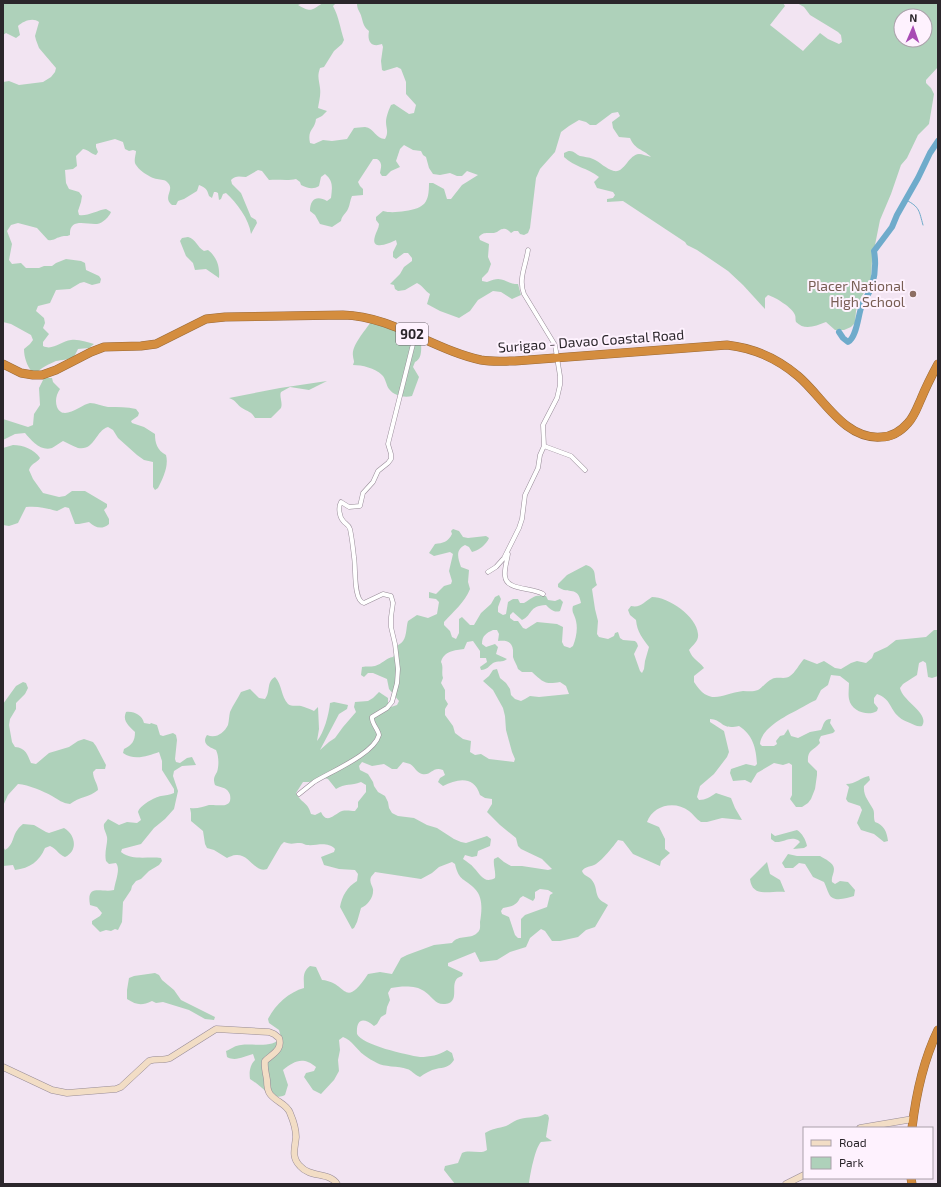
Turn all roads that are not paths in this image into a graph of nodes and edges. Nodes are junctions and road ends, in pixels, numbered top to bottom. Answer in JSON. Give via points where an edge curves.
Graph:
{"nodes":[{"id":1,"x":528,"y":250,"type":"dead end"},
{"id":2,"x":415,"y":336,"type":"junction"},
{"id":3,"x":557,"y":357,"type":"junction"},
{"id":4,"x":3,"y":364,"type":"edge"},
{"id":5,"x":938,"y":364,"type":"edge"},
{"id":6,"x":544,"y":446,"type":"junction"},
{"id":7,"x":585,"y":470,"type":"dead end"},
{"id":8,"x":508,"y":552,"type":"junction"},
{"id":9,"x":488,"y":572,"type":"dead end"},
{"id":10,"x":544,"y":594,"type":"dead end"},
{"id":11,"x":299,"y":794,"type":"dead end"},
{"id":12,"x":938,"y":1030,"type":"edge"},
{"id":13,"x":3,"y":1067,"type":"edge"},
{"id":14,"x":913,"y":1119,"type":"junction"},
{"id":15,"x":866,"y":1127,"type":"edge"},
{"id":16,"x":912,"y":1127,"type":"edge"},
{"id":17,"x":803,"y":1175,"type":"edge"},
{"id":18,"x":338,"y":1184,"type":"edge"},
{"id":19,"x":786,"y":1184,"type":"edge"}],
"edges":[{"from":1,"to":3,"type":"street","via":[[521,287],[552,339]]},
{"from":2,"to":3,"type":"highway","name":"Surigao - Davao Coastal Road","number":"902","via":[[482,360],[515,361]]},
{"from":2,"to":4,"type":"highway","name":"Surigao - Davao Coastal Road","number":"902","via":[[373,319],[352,316],[225,317],[200,321],[151,345],[104,347],[42,375],[21,373]]},
{"from":2,"to":11,"type":"street","via":[[388,444],[391,459],[378,471],[373,482],[363,493],[360,506],[350,507],[340,502],[341,517],[349,526],[351,534],[358,599],[364,603],[383,594],[392,598],[391,617],[397,655],[397,683],[390,705],[372,717],[379,735],[375,743]]},
{"from":3,"to":5,"type":"highway","name":"Surigao - Davao Coastal Road","number":"902","via":[[718,345],[735,346],[758,352],[777,361],[798,376],[849,428],[861,435],[873,437],[890,436],[904,427],[912,417]]},
{"from":3,"to":6,"type":"street","via":[[560,385],[557,398],[543,425]]},
{"from":6,"to":7,"type":"street","via":[[571,456]]},
{"from":6,"to":8,"type":"street","via":[[538,470],[525,495],[521,524]]},
{"from":8,"to":9,"type":"street","via":[[499,565]]},
{"from":8,"to":10,"type":"street","via":[[506,581],[511,586]]},
{"from":12,"to":14,"type":"highway","via":[[926,1058]]},
{"from":13,"to":18,"type":"street","via":[[57,1092],[113,1090],[120,1087],[149,1061],[170,1058],[216,1029],[272,1033],[280,1038],[281,1043],[279,1049],[265,1062],[267,1085],[270,1095],[290,1114],[296,1136],[295,1158],[305,1171],[332,1178]]},
{"from":14,"to":15,"type":"street"},
{"from":14,"to":16,"type":"highway"},
{"from":17,"to":19,"type":"street"}]}
